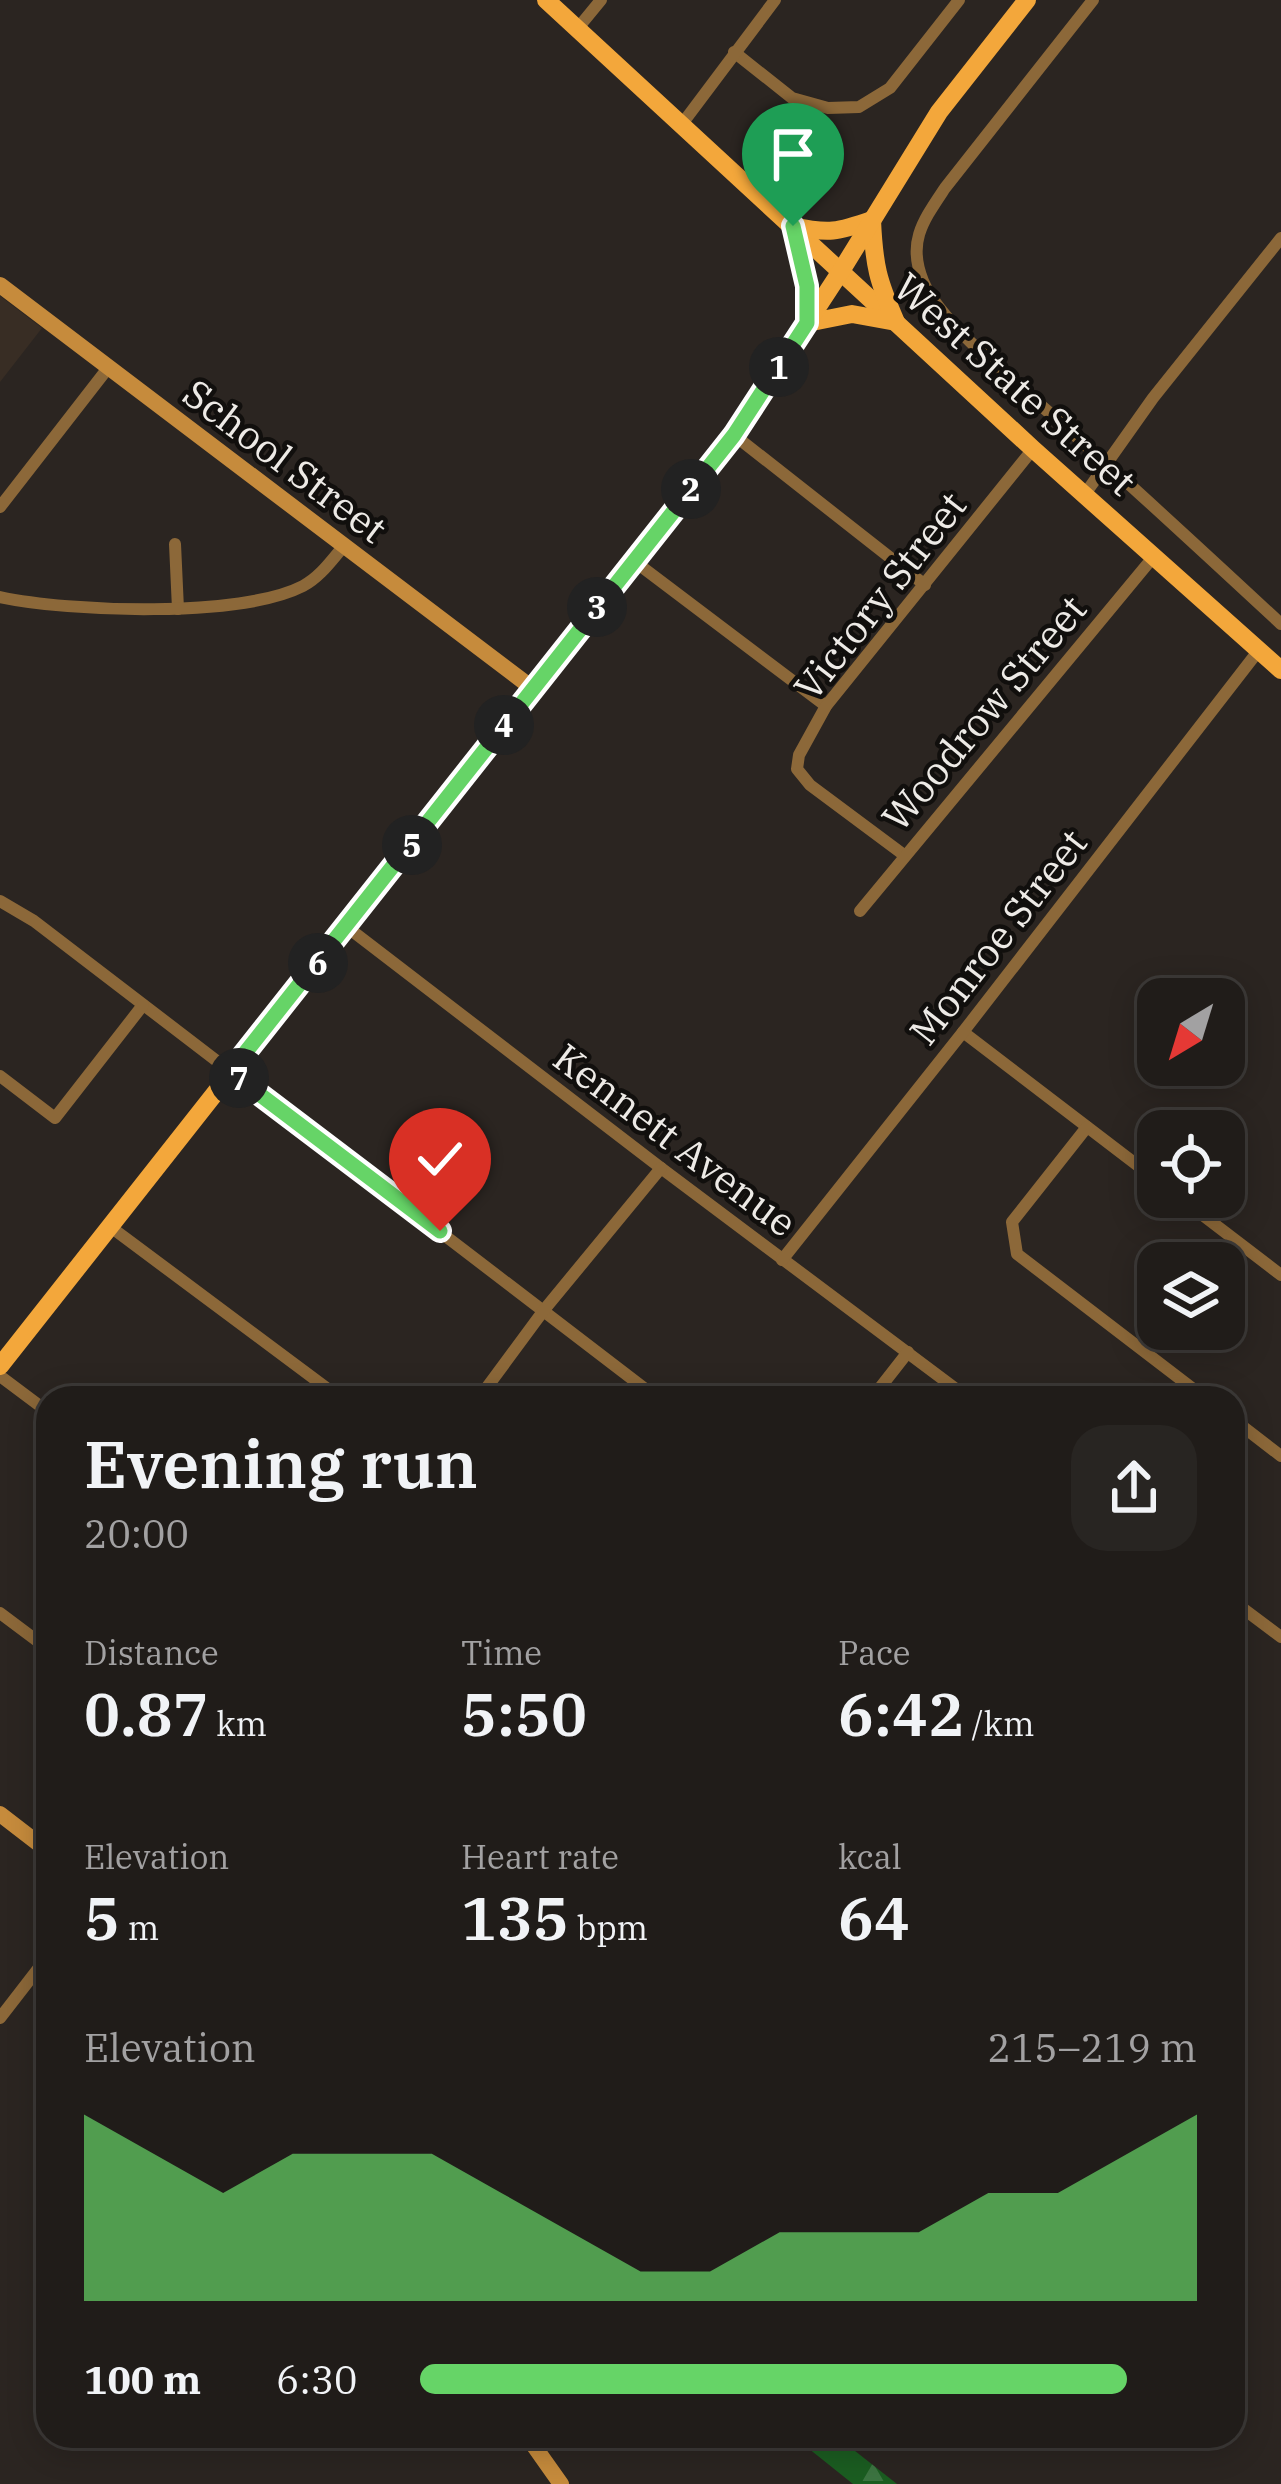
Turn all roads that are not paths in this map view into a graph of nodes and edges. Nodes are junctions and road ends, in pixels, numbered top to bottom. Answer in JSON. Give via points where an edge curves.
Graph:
{"nodes":[{"id":1,"x":546,"y":0,"type":"edge"},
{"id":2,"x":601,"y":0,"type":"edge"},
{"id":3,"x":775,"y":0,"type":"edge"},
{"id":4,"x":959,"y":0,"type":"edge"},
{"id":5,"x":1027,"y":0,"type":"edge"},
{"id":6,"x":1093,"y":0,"type":"edge"},
{"id":7,"x":578,"y":28,"type":"junction"},
{"id":8,"x":734,"y":52,"type":"junction"},
{"id":9,"x":682,"y":124,"type":"junction"},
{"id":10,"x":872,"y":220,"type":"junction"},
{"id":11,"x":793,"y":226,"type":"junction"},
{"id":12,"x":1281,"y":238,"type":"edge"},
{"id":13,"x":841,"y":271,"type":"junction"},
{"id":14,"x":0,"y":285,"type":"edge"},
{"id":15,"x":896,"y":322,"type":"junction"},
{"id":16,"x":807,"y":323,"type":"junction"},
{"id":17,"x":108,"y":368,"type":"junction"},
{"id":18,"x":734,"y":435,"type":"junction"},
{"id":19,"x":1033,"y":449,"type":"junction"},
{"id":20,"x":1105,"y":462,"type":"junction"},
{"id":21,"x":1085,"y":494,"type":"junction"},
{"id":22,"x":0,"y":507,"type":"edge"},
{"id":23,"x":175,"y":544,"type":"dead end"},
{"id":24,"x":343,"y":548,"type":"junction"},
{"id":25,"x":1154,"y":555,"type":"junction"},
{"id":26,"x":634,"y":560,"type":"junction"},
{"id":27,"x":925,"y":585,"type":"junction"},
{"id":28,"x":0,"y":597,"type":"edge"},
{"id":29,"x":178,"y":609,"type":"junction"},
{"id":30,"x":1281,"y":623,"type":"edge"},
{"id":31,"x":1259,"y":650,"type":"junction"},
{"id":32,"x":1281,"y":670,"type":"edge"},
{"id":33,"x":532,"y":688,"type":"junction"},
{"id":34,"x":826,"y":706,"type":"junction"},
{"id":35,"x":904,"y":855,"type":"junction"},
{"id":36,"x":0,"y":902,"type":"edge"},
{"id":37,"x":860,"y":910,"type":"dead end"},
{"id":38,"x":347,"y":927,"type":"junction"},
{"id":39,"x":143,"y":1005,"type":"junction"},
{"id":40,"x":963,"y":1032,"type":"junction"},
{"id":41,"x":230,"y":1072,"type":"junction"},
{"id":42,"x":0,"y":1076,"type":"edge"},
{"id":43,"x":1087,"y":1127,"type":"junction"},
{"id":44,"x":1137,"y":1165,"type":"edge"},
{"id":45,"x":661,"y":1168,"type":"junction"},
{"id":46,"x":1206,"y":1218,"type":"edge"},
{"id":47,"x":112,"y":1228,"type":"junction"},
{"id":48,"x":782,"y":1259,"type":"junction"},
{"id":49,"x":1281,"y":1275,"type":"edge"},
{"id":50,"x":544,"y":1310,"type":"junction"},
{"id":51,"x":908,"y":1352,"type":"junction"},
{"id":52,"x":0,"y":1366,"type":"edge"},
{"id":53,"x":0,"y":1376,"type":"edge"},
{"id":54,"x":324,"y":1386,"type":"edge"},
{"id":55,"x":487,"y":1386,"type":"edge"},
{"id":56,"x":642,"y":1386,"type":"edge"},
{"id":57,"x":881,"y":1386,"type":"edge"},
{"id":58,"x":952,"y":1386,"type":"edge"},
{"id":59,"x":1189,"y":1386,"type":"edge"},
{"id":60,"x":36,"y":1403,"type":"edge"},
{"id":61,"x":1245,"y":1428,"type":"edge"},
{"id":62,"x":1281,"y":1456,"type":"edge"},
{"id":63,"x":1245,"y":1609,"type":"edge"},
{"id":64,"x":0,"y":1612,"type":"edge"},
{"id":65,"x":1281,"y":1637,"type":"edge"},
{"id":66,"x":36,"y":1640,"type":"edge"},
{"id":67,"x":0,"y":1814,"type":"edge"},
{"id":68,"x":36,"y":1842,"type":"edge"},
{"id":69,"x":36,"y":1972,"type":"edge"},
{"id":70,"x":0,"y":2018,"type":"edge"},
{"id":71,"x":536,"y":2448,"type":"edge"},
{"id":72,"x":561,"y":2484,"type":"edge"}],
"edges":[{"from":1,"to":7,"type":"main road","name":"West State Street"},
{"from":2,"to":7,"type":"street"},
{"from":3,"to":8,"type":"street"},
{"from":4,"to":8,"type":"street","via":[[890,88],[860,107],[792,98]]},
{"from":5,"to":10,"type":"main road","via":[[939,112]]},
{"from":6,"to":20,"type":"street","via":[[945,188],[914,249],[938,308]]},
{"from":7,"to":9,"type":"main road","name":"West State Street"},
{"from":8,"to":9,"type":"street"},
{"from":9,"to":11,"type":"main road","name":"West State Street"},
{"from":10,"to":11,"type":"main road","via":[[822,233]]},
{"from":10,"to":13,"type":"main road"},
{"from":10,"to":15,"type":"main road","via":[[874,262]]},
{"from":11,"to":13,"type":"main road","name":"West State Street"},
{"from":11,"to":16,"type":"main road"},
{"from":12,"to":20,"type":"street"},
{"from":13,"to":15,"type":"main road","name":"West State Street"},
{"from":13,"to":16,"type":"main road"},
{"from":14,"to":17,"type":"main road","name":"School Street"},
{"from":15,"to":16,"type":"main road","via":[[852,314]]},
{"from":15,"to":19,"type":"main road","name":"West State Street"},
{"from":16,"to":18,"type":"main road"},
{"from":17,"to":22,"type":"street"},
{"from":17,"to":24,"type":"main road","name":"School Street"},
{"from":18,"to":26,"type":"main road"},
{"from":18,"to":27,"type":"street"},
{"from":19,"to":21,"type":"main road","name":"West State Street"},
{"from":19,"to":27,"type":"street","name":"Victory Street"},
{"from":20,"to":21,"type":"street"},
{"from":20,"to":30,"type":"street"},
{"from":21,"to":25,"type":"main road","name":"West State Street"},
{"from":23,"to":29,"type":"street"},
{"from":24,"to":29,"type":"street","via":[[301,587]]},
{"from":24,"to":33,"type":"main road","name":"School Street"},
{"from":25,"to":31,"type":"main road","name":"West State Street"},
{"from":25,"to":35,"type":"street","name":"Woodrow Street"},
{"from":26,"to":33,"type":"main road"},
{"from":26,"to":34,"type":"street"},
{"from":27,"to":34,"type":"street","name":"Victory Street"},
{"from":28,"to":29,"type":"street"},
{"from":31,"to":32,"type":"main road","name":"West State Street"},
{"from":31,"to":40,"type":"street","name":"Monroe Street"},
{"from":33,"to":38,"type":"main road"},
{"from":34,"to":35,"type":"street","name":"Victory Street","via":[[797,769]]},
{"from":35,"to":37,"type":"street","name":"Woodrow Street"},
{"from":36,"to":39,"type":"street"},
{"from":38,"to":41,"type":"main road"},
{"from":38,"to":45,"type":"street","name":"Kennett Avenue"},
{"from":39,"to":41,"type":"street"},
{"from":39,"to":42,"type":"street","via":[[55,1118]]},
{"from":40,"to":43,"type":"street"},
{"from":40,"to":48,"type":"street","name":"Monroe Street"},
{"from":41,"to":47,"type":"main road"},
{"from":41,"to":50,"type":"street"},
{"from":43,"to":44,"type":"street"},
{"from":43,"to":59,"type":"street","via":[[1012,1222],[1017,1254]]},
{"from":45,"to":48,"type":"street","name":"Kennett Avenue"},
{"from":45,"to":50,"type":"street"},
{"from":46,"to":49,"type":"street"},
{"from":47,"to":52,"type":"main road"},
{"from":47,"to":54,"type":"street"},
{"from":48,"to":51,"type":"street","name":"Kennett Avenue"},
{"from":50,"to":55,"type":"street"},
{"from":50,"to":56,"type":"street"},
{"from":51,"to":57,"type":"street"},
{"from":51,"to":58,"type":"street","name":"Kennett Avenue"},
{"from":53,"to":60,"type":"street"},
{"from":61,"to":62,"type":"street"},
{"from":63,"to":65,"type":"street"},
{"from":64,"to":66,"type":"street"},
{"from":67,"to":68,"type":"main road"},
{"from":69,"to":70,"type":"street"},
{"from":71,"to":72,"type":"main road"}]}
